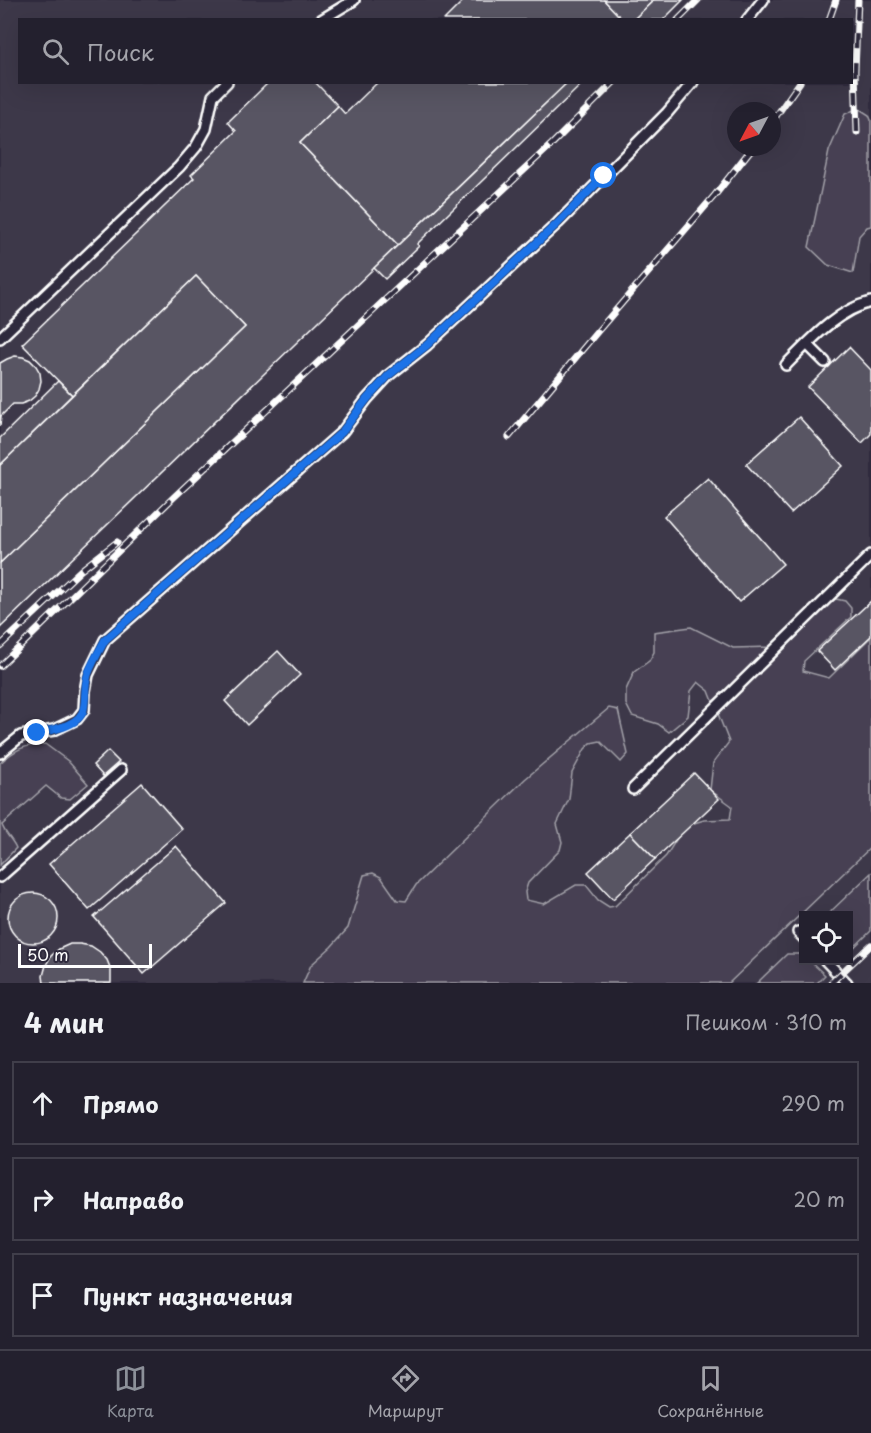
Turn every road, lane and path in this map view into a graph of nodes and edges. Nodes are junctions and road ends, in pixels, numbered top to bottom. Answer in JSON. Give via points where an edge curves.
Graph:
{"nodes":[{"id":1,"x":354,"y":0,"type":"edge"},
{"id":2,"x":763,"y":0,"type":"edge"},
{"id":3,"x":324,"y":18,"type":"edge"},
{"id":4,"x":749,"y":18,"type":"edge"},
{"id":5,"x":225,"y":84,"type":"edge"},
{"id":6,"x":691,"y":84,"type":"edge"},
{"id":7,"x":871,"y":302,"type":"edge"},
{"id":8,"x":0,"y":338,"type":"edge"},
{"id":9,"x":807,"y":345,"type":"junction"},
{"id":10,"x":825,"y":362,"type":"dead end"},
{"id":11,"x":786,"y":365,"type":"dead end"},
{"id":12,"x":871,"y":555,"type":"edge"},
{"id":13,"x":0,"y":753,"type":"edge"},
{"id":14,"x":122,"y":770,"type":"dead end"},
{"id":15,"x":633,"y":789,"type":"dead end"},
{"id":16,"x":0,"y":878,"type":"edge"},
{"id":17,"x":830,"y":965,"type":"edge"},
{"id":18,"x":847,"y":983,"type":"edge"}],
"edges":[{"from":1,"to":3,"type":"lane"},
{"from":2,"to":4,"type":"lane"},
{"from":5,"to":8,"type":"lane","via":[[213,96],[206,129],[179,167]]},
{"from":6,"to":13,"type":"lane","via":[[667,114],[558,223],[427,345],[389,375],[342,432],[105,640],[88,675],[84,710],[77,720],[54,730],[21,736]]},
{"from":7,"to":9,"type":"lane","via":[[846,313]]},
{"from":9,"to":10,"type":"lane"},
{"from":9,"to":11,"type":"lane"},
{"from":12,"to":15,"type":"lane"},
{"from":14,"to":16,"type":"lane"},
{"from":17,"to":18,"type":"lane"}]}
